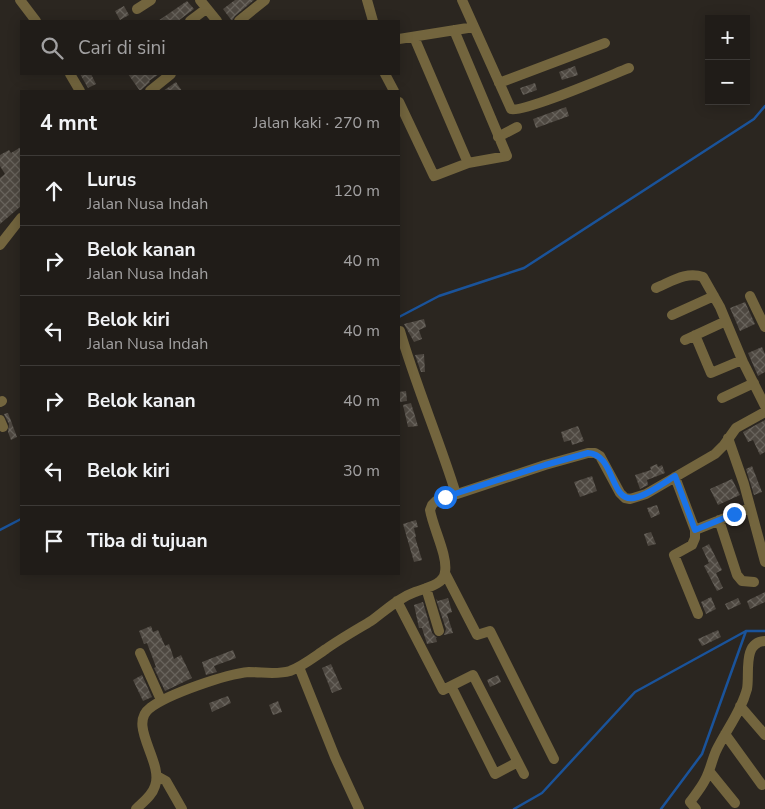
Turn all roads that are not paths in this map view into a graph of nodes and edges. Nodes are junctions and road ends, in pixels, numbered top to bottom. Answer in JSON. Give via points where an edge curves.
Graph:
{"nodes":[{"id":1,"x":20,"y":0,"type":"edge"},
{"id":2,"x":151,"y":0,"type":"edge"},
{"id":3,"x":200,"y":0,"type":"edge"},
{"id":4,"x":264,"y":0,"type":"edge"},
{"id":5,"x":368,"y":0,"type":"edge"},
{"id":6,"x":462,"y":0,"type":"edge"},
{"id":7,"x":137,"y":9,"type":"dead end"},
{"id":8,"x":206,"y":9,"type":"junction"},
{"id":9,"x":35,"y":20,"type":"edge"},
{"id":10,"x":191,"y":20,"type":"edge"},
{"id":11,"x":216,"y":20,"type":"edge"},
{"id":12,"x":240,"y":20,"type":"edge"},
{"id":13,"x":373,"y":20,"type":"edge"},
{"id":14,"x":474,"y":27,"type":"junction"},
{"id":15,"x":454,"y":30,"type":"junction"},
{"id":16,"x":414,"y":37,"type":"junction"},
{"id":17,"x":400,"y":39,"type":"edge"},
{"id":18,"x":605,"y":43,"type":"dead end"},
{"id":19,"x":629,"y":68,"type":"dead end"},
{"id":20,"x":71,"y":75,"type":"edge"},
{"id":21,"x":170,"y":75,"type":"edge"},
{"id":22,"x":386,"y":75,"type":"edge"},
{"id":23,"x":499,"y":83,"type":"junction"},
{"id":24,"x":79,"y":90,"type":"edge"},
{"id":25,"x":151,"y":90,"type":"edge"},
{"id":26,"x":393,"y":90,"type":"edge"},
{"id":27,"x":400,"y":104,"type":"edge"},
{"id":28,"x":517,"y":127,"type":"dead end"},
{"id":29,"x":498,"y":137,"type":"junction"},
{"id":30,"x":468,"y":163,"type":"junction"},
{"id":31,"x":20,"y":219,"type":"edge"},
{"id":32,"x":0,"y":245,"type":"edge"},
{"id":33,"x":656,"y":288,"type":"dead end"},
{"id":34,"x":714,"y":296,"type":"junction"},
{"id":35,"x":750,"y":296,"type":"dead end"},
{"id":36,"x":672,"y":315,"type":"dead end"},
{"id":37,"x":726,"y":321,"type":"junction"},
{"id":38,"x":765,"y":327,"type":"edge"},
{"id":39,"x":400,"y":331,"type":"edge"},
{"id":40,"x":695,"y":335,"type":"junction"},
{"id":41,"x":685,"y":340,"type":"dead end"},
{"id":42,"x":742,"y":360,"type":"junction"},
{"id":43,"x":754,"y":383,"type":"junction"},
{"id":44,"x":722,"y":398,"type":"dead end"},
{"id":45,"x":765,"y":406,"type":"edge"},
{"id":46,"x":765,"y":412,"type":"edge"},
{"id":47,"x":728,"y":438,"type":"junction"},
{"id":48,"x":675,"y":476,"type":"junction"},
{"id":49,"x":456,"y":494,"type":"junction"},
{"id":50,"x":750,"y":508,"type":"junction"},
{"id":51,"x":719,"y":520,"type":"junction"},
{"id":52,"x":695,"y":530,"type":"junction"},
{"id":53,"x":765,"y":562,"type":"edge"},
{"id":54,"x":446,"y":573,"type":"junction"},
{"id":55,"x":754,"y":582,"type":"dead end"},
{"id":56,"x":426,"y":588,"type":"junction"},
{"id":57,"x":397,"y":601,"type":"junction"},
{"id":58,"x":698,"y":614,"type":"dead end"},
{"id":59,"x":439,"y":631,"type":"dead end"},
{"id":60,"x":765,"y":640,"type":"edge"},
{"id":61,"x":140,"y":653,"type":"dead end"},
{"id":62,"x":299,"y":667,"type":"junction"},
{"id":63,"x":451,"y":686,"type":"junction"},
{"id":64,"x":161,"y":700,"type":"junction"},
{"id":65,"x":740,"y":706,"type":"junction"},
{"id":66,"x":725,"y":734,"type":"junction"},
{"id":67,"x":765,"y":735,"type":"edge"},
{"id":68,"x":554,"y":759,"type":"dead end"},
{"id":69,"x":518,"y":762,"type":"junction"},
{"id":70,"x":709,"y":771,"type":"junction"},
{"id":71,"x":524,"y":774,"type":"dead end"},
{"id":72,"x":157,"y":776,"type":"junction"},
{"id":73,"x":762,"y":785,"type":"dead end"},
{"id":74,"x":735,"y":803,"type":"dead end"},
{"id":75,"x":136,"y":809,"type":"edge"},
{"id":76,"x":182,"y":809,"type":"edge"},
{"id":77,"x":359,"y":809,"type":"edge"},
{"id":78,"x":696,"y":809,"type":"edge"}],
"edges":[{"from":1,"to":9,"type":"street"},
{"from":2,"to":7,"type":"street"},
{"from":3,"to":8,"type":"street"},
{"from":4,"to":12,"type":"street"},
{"from":5,"to":13,"type":"street"},
{"from":6,"to":14,"type":"street"},
{"from":8,"to":10,"type":"street"},
{"from":8,"to":11,"type":"street"},
{"from":14,"to":15,"type":"street"},
{"from":14,"to":23,"type":"street"},
{"from":15,"to":16,"type":"street"},
{"from":15,"to":29,"type":"street"},
{"from":16,"to":17,"type":"street"},
{"from":16,"to":30,"type":"street"},
{"from":18,"to":23,"type":"street"},
{"from":19,"to":23,"type":"street","via":[[516,110],[511,109]]},
{"from":20,"to":24,"type":"street"},
{"from":21,"to":25,"type":"street"},
{"from":22,"to":26,"type":"street"},
{"from":27,"to":30,"type":"street","via":[[434,176]]},
{"from":28,"to":29,"type":"street"},
{"from":29,"to":30,"type":"street","via":[[506,156]]},
{"from":31,"to":32,"type":"street"},
{"from":33,"to":34,"type":"street","via":[[696,274],[703,277]]},
{"from":34,"to":36,"type":"street"},
{"from":34,"to":37,"type":"street"},
{"from":35,"to":38,"type":"street"},
{"from":37,"to":40,"type":"street"},
{"from":37,"to":42,"type":"street"},
{"from":39,"to":49,"type":"street"},
{"from":40,"to":41,"type":"street"},
{"from":40,"to":42,"type":"street","via":[[711,373]]},
{"from":42,"to":43,"type":"street"},
{"from":43,"to":44,"type":"street"},
{"from":43,"to":45,"type":"street"},
{"from":46,"to":47,"type":"street","via":[[742,424]]},
{"from":47,"to":48,"type":"street","via":[[720,450]]},
{"from":47,"to":50,"type":"street"},
{"from":48,"to":49,"type":"street","via":[[646,494],[625,498],[600,456],[588,453]]},
{"from":48,"to":52,"type":"street"},
{"from":49,"to":54,"type":"street","via":[[436,500],[430,510]]},
{"from":50,"to":51,"type":"street"},
{"from":50,"to":53,"type":"street"},
{"from":51,"to":52,"type":"street"},
{"from":51,"to":55,"type":"street","via":[[737,575],[742,581]]},
{"from":52,"to":58,"type":"street","via":[[692,545],[674,555]]},
{"from":54,"to":56,"type":"street"},
{"from":54,"to":68,"type":"street","via":[[477,635],[490,631]]},
{"from":56,"to":57,"type":"street"},
{"from":56,"to":59,"type":"street"},
{"from":57,"to":62,"type":"street"},
{"from":57,"to":63,"type":"street","via":[[443,690]]},
{"from":60,"to":65,"type":"street","via":[[752,647],[747,687]]},
{"from":61,"to":64,"type":"street"},
{"from":62,"to":64,"type":"street","via":[[282,673],[237,674]]},
{"from":62,"to":77,"type":"street"},
{"from":63,"to":69,"type":"street","via":[[473,675]]},
{"from":63,"to":69,"type":"street","via":[[496,774]]},
{"from":64,"to":72,"type":"street","via":[[148,709],[142,721]]},
{"from":65,"to":66,"type":"street"},
{"from":65,"to":67,"type":"street"},
{"from":66,"to":70,"type":"street"},
{"from":66,"to":73,"type":"street"},
{"from":69,"to":71,"type":"street"},
{"from":70,"to":74,"type":"street"},
{"from":70,"to":78,"type":"street","via":[[690,802]]},
{"from":72,"to":75,"type":"street","via":[[150,796]]},
{"from":72,"to":76,"type":"street","via":[[166,781]]}]}
